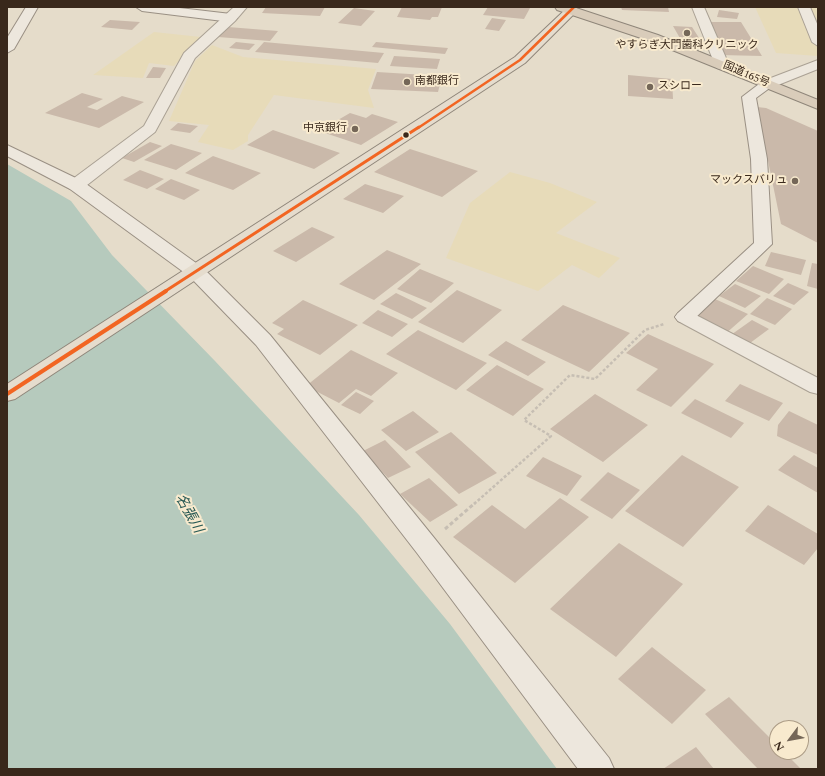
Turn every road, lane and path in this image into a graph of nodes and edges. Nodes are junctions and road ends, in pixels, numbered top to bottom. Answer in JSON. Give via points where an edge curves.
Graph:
{"nodes":[{"id":1,"x":32,"y":7,"type":"edge"},
{"id":2,"x":142,"y":7,"type":"edge"},
{"id":3,"x":241,"y":7,"type":"edge"},
{"id":4,"x":698,"y":7,"type":"edge"},
{"id":5,"x":804,"y":7,"type":"edge"},
{"id":6,"x":569,"y":8,"type":"edge"},
{"id":7,"x":231,"y":18,"type":"junction"},
{"id":8,"x":817,"y":39,"type":"edge"},
{"id":9,"x":7,"y":49,"type":"edge"},
{"id":10,"x":818,"y":64,"type":"edge"},
{"id":11,"x":722,"y":65,"type":"junction"},
{"id":12,"x":768,"y":84,"type":"junction"},
{"id":13,"x":818,"y":105,"type":"edge"},
{"id":14,"x":7,"y":150,"type":"edge"},
{"id":15,"x":76,"y":185,"type":"junction"},
{"id":16,"x":189,"y":277,"type":"junction"},
{"id":17,"x":685,"y":317,"type":"junction"},
{"id":18,"x":818,"y":387,"type":"edge"},
{"id":19,"x":7,"y":394,"type":"edge"},
{"id":20,"x":426,"y":546,"type":"junction"},
{"id":21,"x":598,"y":769,"type":"edge"}],
"edges":[{"from":1,"to":9,"type":"street"},
{"from":2,"to":7,"type":"street"},
{"from":3,"to":7,"type":"street"},
{"from":4,"to":11,"type":"street","via":[[702,22]]},
{"from":5,"to":8,"type":"street"},
{"from":6,"to":11,"type":"highway","name":"国道165号"},
{"from":6,"to":16,"type":"main road","via":[[520,60]]},
{"from":7,"to":15,"type":"street","via":[[189,56],[150,129]]},
{"from":10,"to":12,"type":"street"},
{"from":11,"to":12,"type":"highway","name":"国道165号"},
{"from":12,"to":13,"type":"highway","name":"国道165号"},
{"from":12,"to":17,"type":"street","via":[[749,97],[759,159],[764,244]]},
{"from":14,"to":15,"type":"street"},
{"from":15,"to":16,"type":"street"},
{"from":16,"to":19,"type":"main road"},
{"from":16,"to":20,"type":"street","via":[[263,340]]},
{"from":17,"to":18,"type":"street"},
{"from":17,"to":20,"type":"path","via":[[644,330],[595,379],[570,375],[524,420],[551,436]]},
{"from":20,"to":21,"type":"street"}]}
